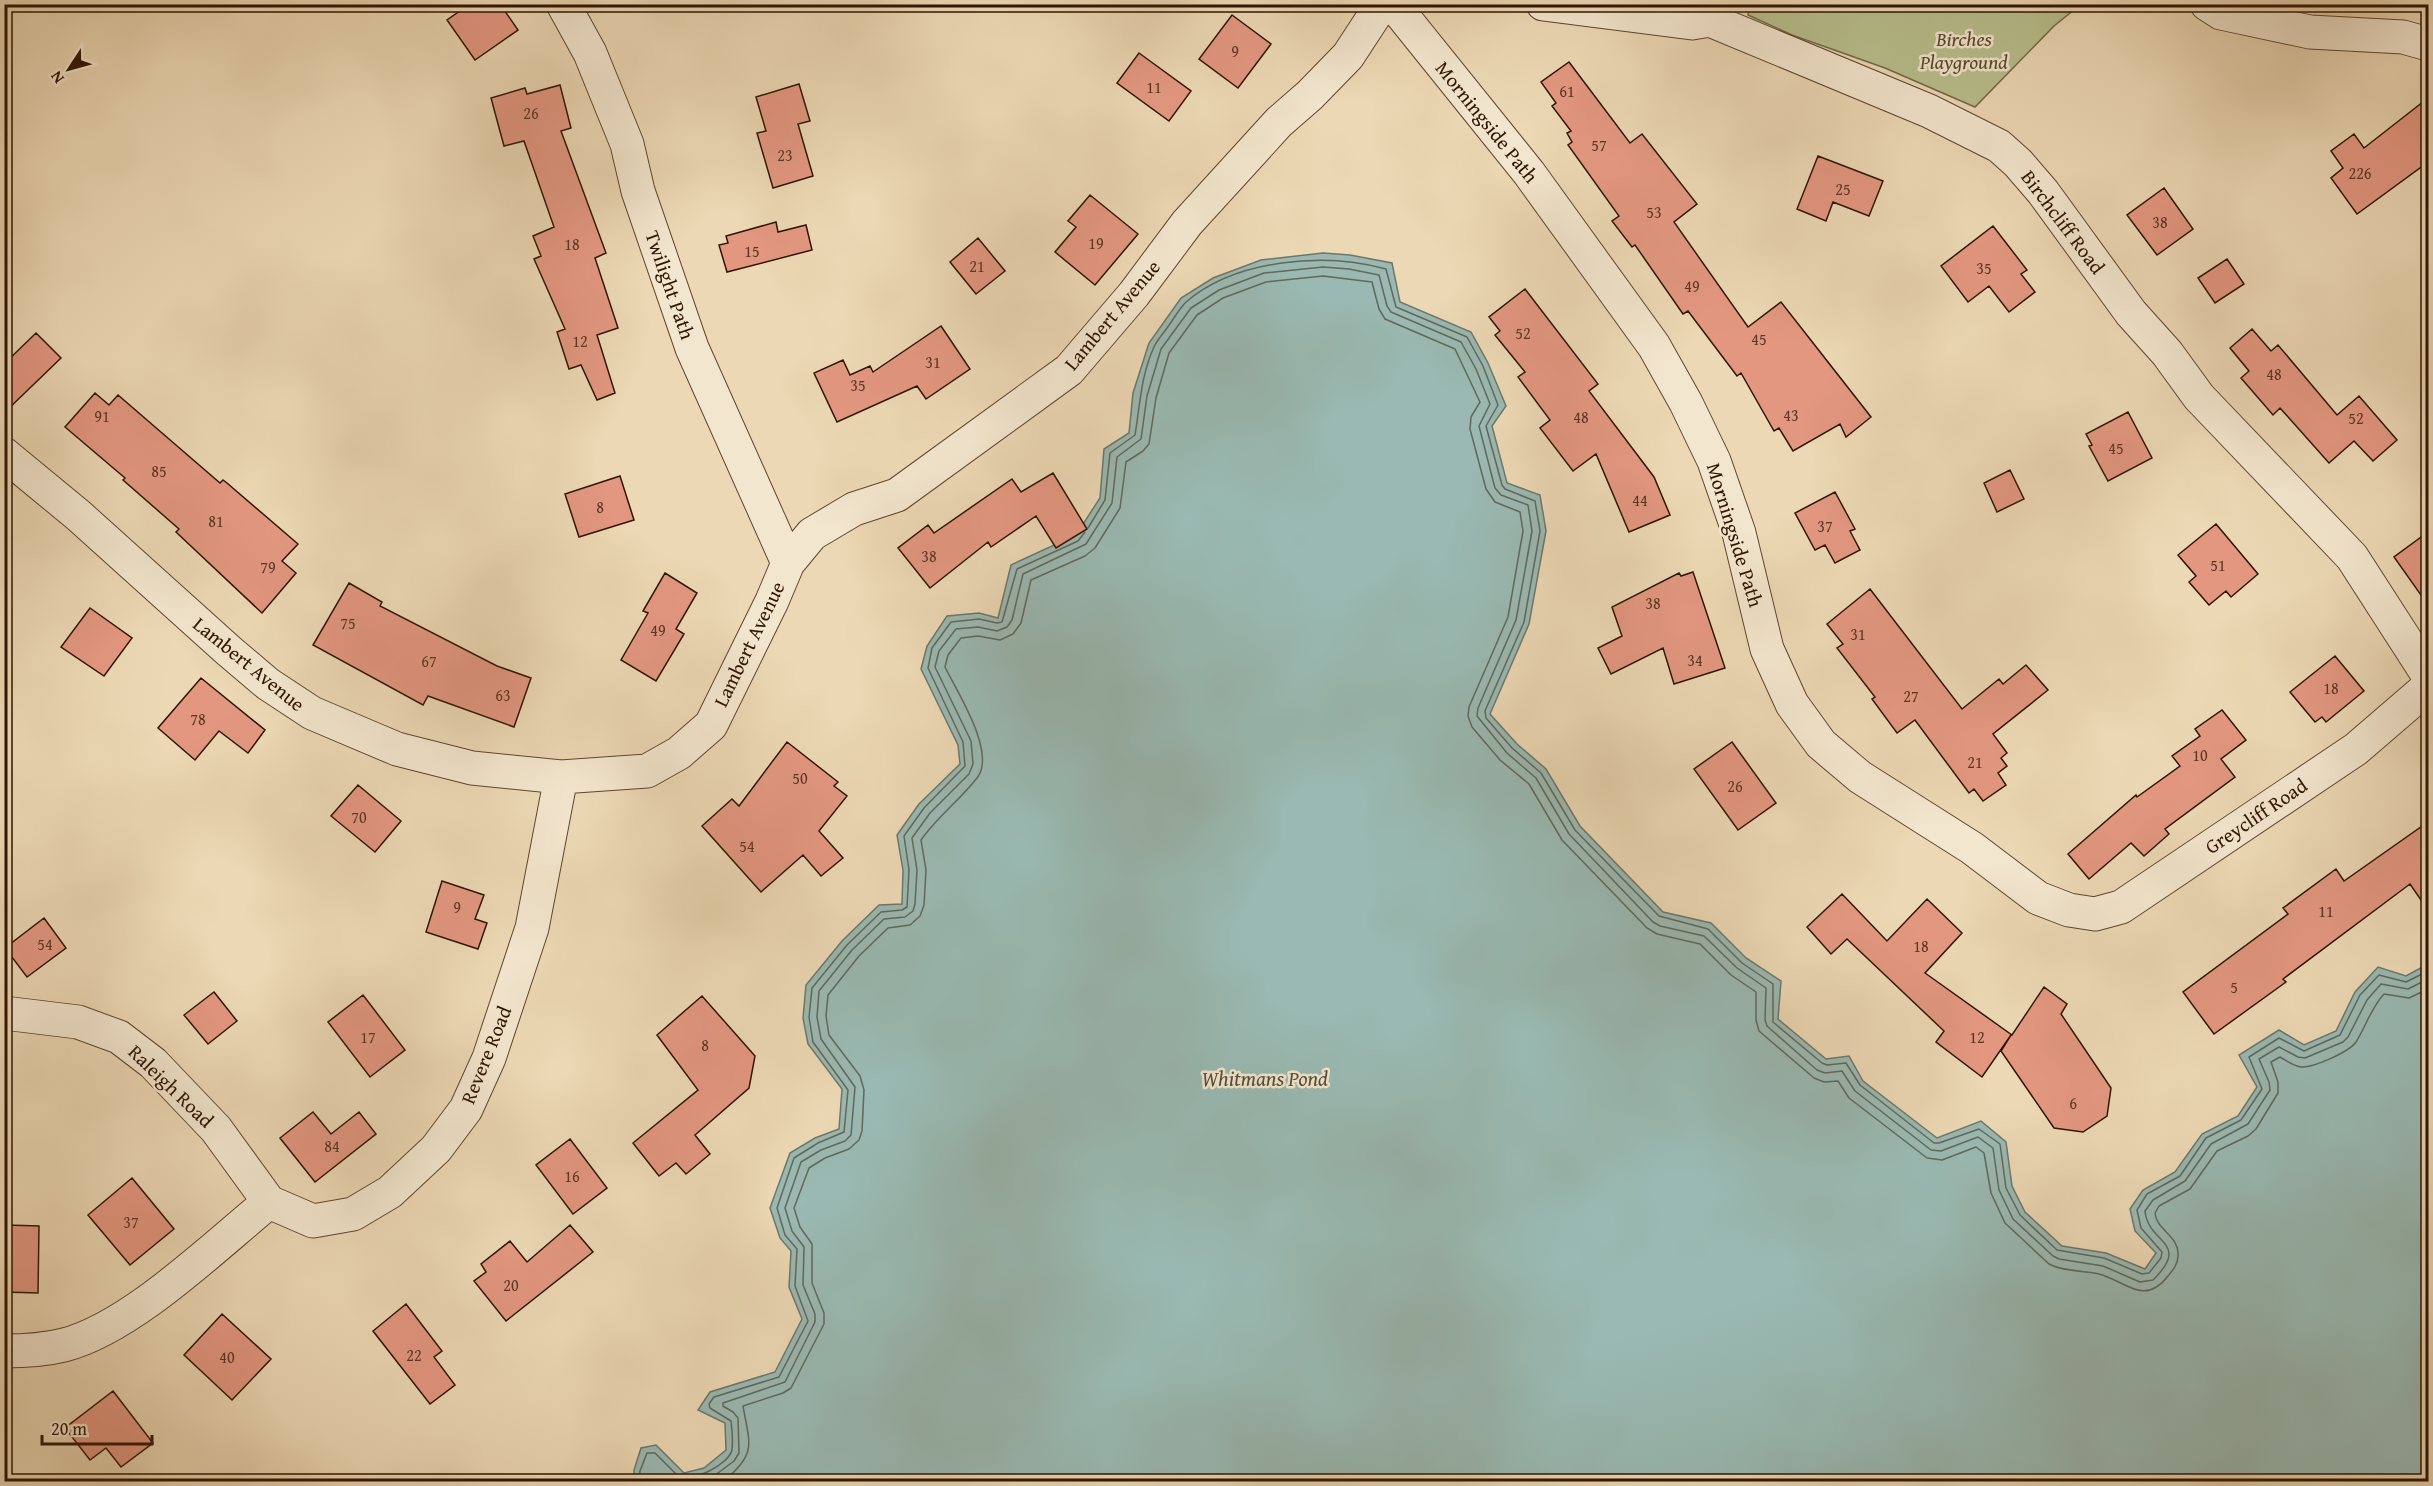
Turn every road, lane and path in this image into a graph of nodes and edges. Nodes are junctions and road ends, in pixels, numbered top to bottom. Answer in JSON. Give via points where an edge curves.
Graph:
{"nodes":[{"id":1,"x":563,"y":4,"type":"edge"},
{"id":2,"x":1382,"y":4,"type":"edge"},
{"id":3,"x":1393,"y":4,"type":"edge"},
{"id":4,"x":1543,"y":4,"type":"edge"},
{"id":5,"x":2206,"y":4,"type":"edge"},
{"id":6,"x":1713,"y":12,"type":"edge"},
{"id":7,"x":2428,"y":44,"type":"edge"},
{"id":8,"x":4,"y":454,"type":"edge"},
{"id":9,"x":788,"y":562,"type":"junction"},
{"id":10,"x":2428,"y":675,"type":"edge"},
{"id":11,"x":2428,"y":687,"type":"edge"},
{"id":12,"x":561,"y":777,"type":"junction"},
{"id":13,"x":2069,"y":910,"type":"joint"},
{"id":14,"x":4,"y":1013,"type":"edge"},
{"id":15,"x":269,"y":1202,"type":"junction"},
{"id":16,"x":4,"y":1351,"type":"edge"}],
"edges":[{"from":1,"to":9,"type":"street","name":"Twilight Path","via":[[590,53],[627,144],[638,191],[692,348]]},
{"from":2,"to":9,"type":"street","name":"Lambert Avenue","via":[[1348,56],[1279,122],[1187,223],[1134,294],[1068,370],[897,495],[854,509],[812,534]]},
{"from":3,"to":13,"type":"street","name":"Morningside Path","via":[[1529,173],[1654,346],[1714,461],[1739,533],[1767,649],[1805,725],[1860,777],[1972,848],[2038,898]]},
{"from":4,"to":6,"type":"street","name":"Birchcliff Road","via":[[1692,23]]},
{"from":5,"to":7,"type":"street","via":[[2221,13],[2310,32],[2403,37]]},
{"from":6,"to":10,"type":"street","name":"Birchcliff Road","via":[[1929,111],[1999,146],[2018,163],[2199,397],[2352,557]]},
{"from":8,"to":12,"type":"street","name":"Lambert Avenue","via":[[268,684],[312,713],[397,749],[472,768]]},
{"from":9,"to":12,"type":"street","name":"Lambert Avenue","via":[[711,725],[679,753],[647,771]]},
{"from":11,"to":13,"type":"street","name":"Greycliff Road","via":[[2356,749],[2121,907],[2095,914]]},
{"from":12,"to":15,"type":"street","name":"Revere Road","via":[[532,928],[489,1058],[466,1109],[436,1149],[390,1192],[353,1214],[313,1221]]},
{"from":14,"to":15,"type":"street","name":"Raleigh Road","via":[[78,1022],[119,1037],[153,1063],[216,1129]]},
{"from":15,"to":16,"type":"street","via":[[147,1302],[100,1330],[65,1345],[25,1352]]}]}
